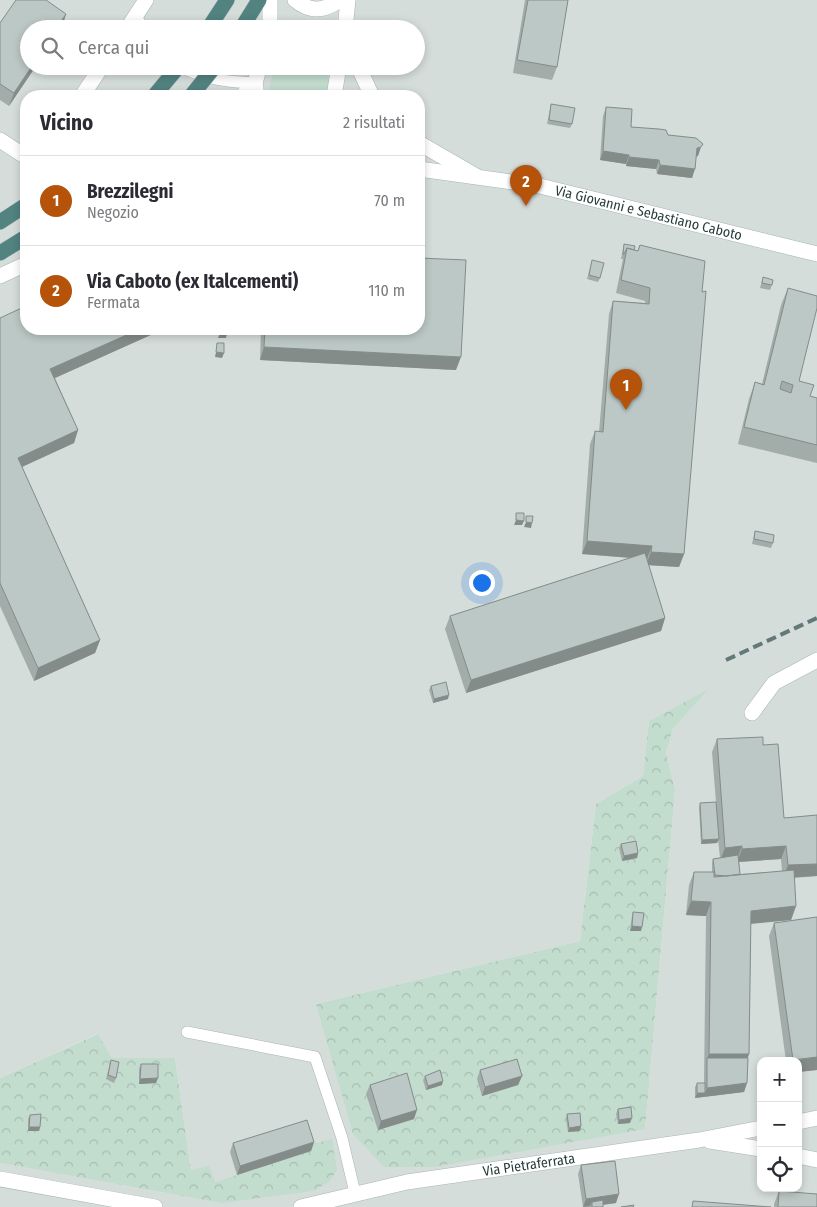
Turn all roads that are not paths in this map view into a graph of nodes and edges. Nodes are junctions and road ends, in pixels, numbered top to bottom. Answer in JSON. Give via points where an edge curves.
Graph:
{"nodes":[{"id":1,"x":146,"y":0,"type":"edge"},
{"id":2,"x":227,"y":0,"type":"edge"},
{"id":3,"x":258,"y":0,"type":"edge"},
{"id":4,"x":270,"y":0,"type":"edge"},
{"id":5,"x":295,"y":0,"type":"edge"},
{"id":6,"x":340,"y":0,"type":"edge"},
{"id":7,"x":348,"y":0,"type":"edge"},
{"id":8,"x":133,"y":20,"type":"edge"},
{"id":9,"x":214,"y":20,"type":"edge"},
{"id":10,"x":246,"y":20,"type":"edge"},
{"id":11,"x":270,"y":20,"type":"edge"},
{"id":12,"x":346,"y":20,"type":"edge"},
{"id":13,"x":96,"y":75,"type":"edge"},
{"id":14,"x":172,"y":75,"type":"edge"},
{"id":15,"x":200,"y":75,"type":"edge"},
{"id":16,"x":207,"y":75,"type":"edge"},
{"id":17,"x":258,"y":75,"type":"edge"},
{"id":18,"x":338,"y":75,"type":"edge"},
{"id":19,"x":362,"y":75,"type":"edge"},
{"id":20,"x":86,"y":90,"type":"edge"},
{"id":21,"x":159,"y":90,"type":"edge"},
{"id":22,"x":196,"y":90,"type":"edge"},
{"id":23,"x":256,"y":90,"type":"edge"},
{"id":24,"x":335,"y":90,"type":"edge"},
{"id":25,"x":369,"y":90,"type":"edge"},
{"id":26,"x":0,"y":140,"type":"edge"},
{"id":27,"x":425,"y":146,"type":"edge"},
{"id":28,"x":20,"y":153,"type":"edge"},
{"id":29,"x":425,"y":171,"type":"edge"},
{"id":30,"x":476,"y":176,"type":"junction"},
{"id":31,"x":20,"y":209,"type":"edge"},
{"id":32,"x":0,"y":222,"type":"edge"},
{"id":33,"x":20,"y":241,"type":"edge"},
{"id":34,"x":0,"y":253,"type":"edge"},
{"id":35,"x":817,"y":254,"type":"edge"},
{"id":36,"x":20,"y":267,"type":"edge"},
{"id":37,"x":0,"y":276,"type":"edge"},
{"id":38,"x":817,"y":660,"type":"edge"},
{"id":39,"x":752,"y":712,"type":"dead end"},
{"id":40,"x":187,"y":1032,"type":"dead end"},
{"id":41,"x":817,"y":1118,"type":"edge"},
{"id":42,"x":802,"y":1121,"type":"edge"},
{"id":43,"x":757,"y":1129,"type":"edge"},
{"id":44,"x":699,"y":1140,"type":"junction"},
{"id":45,"x":757,"y":1148,"type":"edge"},
{"id":46,"x":802,"y":1157,"type":"edge"},
{"id":47,"x":817,"y":1160,"type":"edge"},
{"id":48,"x":0,"y":1179,"type":"edge"},
{"id":49,"x":355,"y":1193,"type":"junction"},
{"id":50,"x":155,"y":1207,"type":"edge"},
{"id":51,"x":300,"y":1207,"type":"edge"}],
"edges":[{"from":1,"to":8,"type":"street"},
{"from":2,"to":9,"type":"highway"},
{"from":3,"to":10,"type":"highway"},
{"from":4,"to":11,"type":"street"},
{"from":5,"to":6,"type":"street","via":[[308,9],[320,10]]},
{"from":7,"to":12,"type":"street"},
{"from":13,"to":20,"type":"street"},
{"from":14,"to":21,"type":"highway"},
{"from":15,"to":23,"type":"lane"},
{"from":16,"to":22,"type":"highway","bridge":true},
{"from":17,"to":23,"type":"street"},
{"from":18,"to":24,"type":"street"},
{"from":19,"to":25,"type":"street"},
{"from":26,"to":28,"type":"street"},
{"from":27,"to":30,"type":"street"},
{"from":29,"to":30,"type":"street","name":"Via Giovanni e Sebastiano Caboto"},
{"from":30,"to":35,"type":"street","name":"Via Giovanni e Sebastiano Caboto","via":[[540,186]]},
{"from":31,"to":32,"type":"highway"},
{"from":33,"to":34,"type":"highway"},
{"from":36,"to":37,"type":"street"},
{"from":38,"to":39,"type":"street","via":[[774,683]]},
{"from":40,"to":49,"type":"lane","via":[[315,1057],[342,1138]]},
{"from":41,"to":42,"type":"street"},
{"from":43,"to":44,"type":"street","name":"Via Pietraferrata"},
{"from":44,"to":45,"type":"street"},
{"from":44,"to":49,"type":"street","name":"Via Pietraferrata","via":[[407,1182]]},
{"from":46,"to":47,"type":"street"},
{"from":48,"to":50,"type":"street"},
{"from":49,"to":51,"type":"street","name":"Via Pietraferrata"}]}
